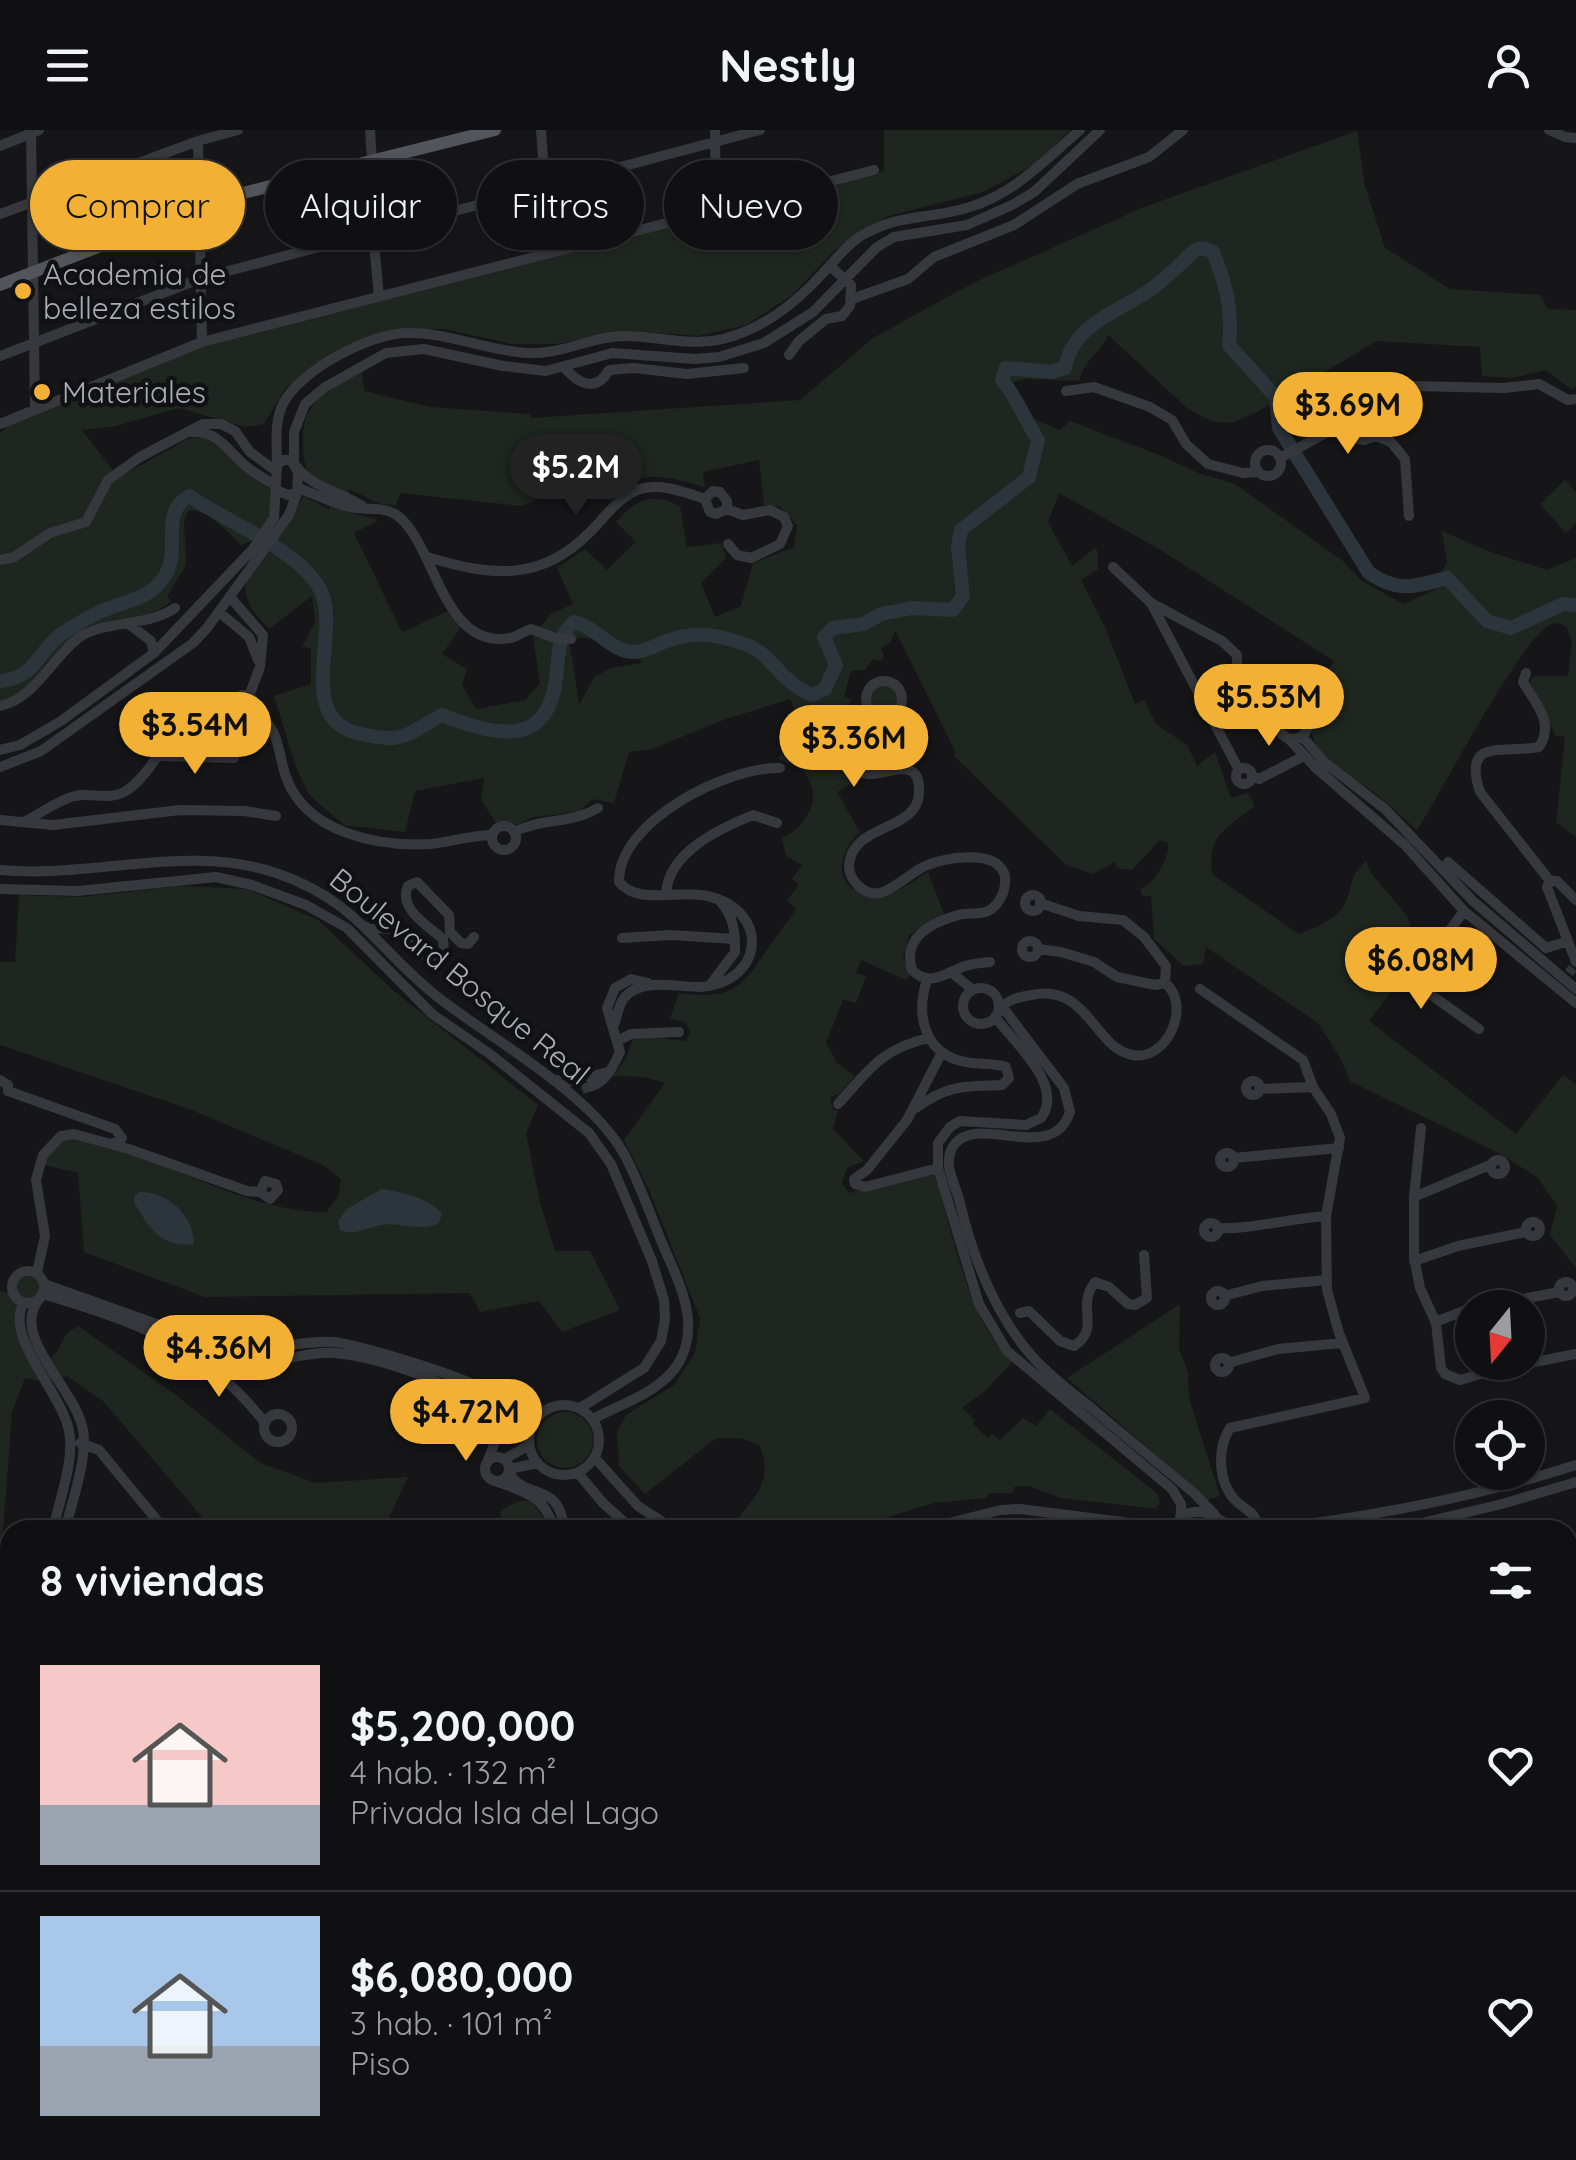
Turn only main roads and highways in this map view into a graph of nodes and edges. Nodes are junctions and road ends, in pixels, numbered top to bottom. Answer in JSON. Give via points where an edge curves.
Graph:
{"nodes":[{"id":1,"x":495,"y":130,"type":"edge"},
{"id":2,"x":0,"y":285,"type":"edge"}],
"edges":[{"from":1,"to":2,"type":"main road","via":[[199,205]]}]}
